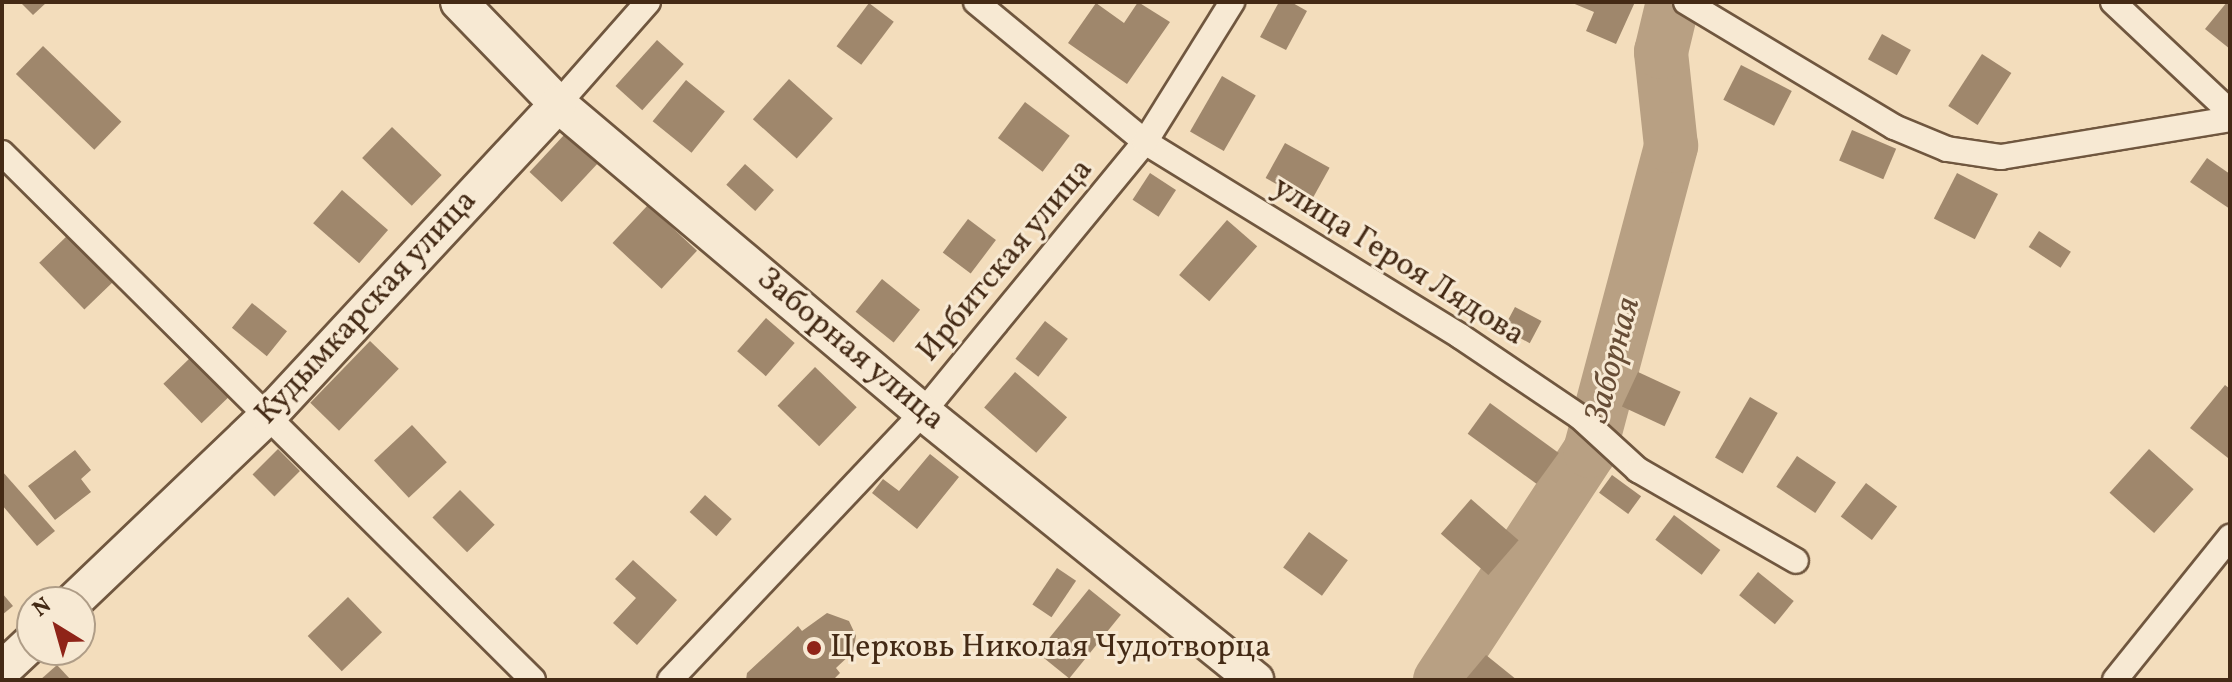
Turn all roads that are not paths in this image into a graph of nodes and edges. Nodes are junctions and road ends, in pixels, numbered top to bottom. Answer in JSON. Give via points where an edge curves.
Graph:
{"nodes":[{"id":1,"x":459,"y":2,"type":"edge"},
{"id":2,"x":648,"y":2,"type":"edge"},
{"id":3,"x":976,"y":2,"type":"edge"},
{"id":4,"x":1232,"y":2,"type":"edge"},
{"id":5,"x":1686,"y":2,"type":"edge"},
{"id":6,"x":2113,"y":2,"type":"edge"},
{"id":7,"x":558,"y":104,"type":"junction"},
{"id":8,"x":2230,"y":112,"type":"edge"},
{"id":9,"x":2230,"y":119,"type":"edge"},
{"id":10,"x":1145,"y":142,"type":"junction"},
{"id":11,"x":2,"y":153,"type":"edge"},
{"id":12,"x":923,"y":412,"type":"junction"},
{"id":13,"x":269,"y":415,"type":"junction"},
{"id":14,"x":2230,"y":537,"type":"edge"},
{"id":15,"x":1796,"y":561,"type":"dead end"},
{"id":16,"x":90,"y":586,"type":"edge"},
{"id":17,"x":533,"y":680,"type":"edge"},
{"id":18,"x":670,"y":680,"type":"edge"},
{"id":19,"x":1255,"y":680,"type":"edge"},
{"id":20,"x":2115,"y":680,"type":"edge"}],
"edges":[{"from":1,"to":7,"type":"street","name":"Заборная улица"},
{"from":2,"to":7,"type":"street","name":"Кудымкарская улица"},
{"from":3,"to":10,"type":"street","name":"улица Героя Лядова"},
{"from":4,"to":10,"type":"street","name":"Ирбитская улица"},
{"from":5,"to":9,"type":"street","via":[[1894,127],[1947,149],[2001,157]]},
{"from":6,"to":8,"type":"street"},
{"from":7,"to":12,"type":"street","name":"Заборная улица"},
{"from":7,"to":13,"type":"street","name":"Кудымкарская улица"},
{"from":10,"to":12,"type":"street","name":"Ирбитская улица"},
{"from":10,"to":15,"type":"street","name":"улица Героя Лядова","via":[[1460,336],[1580,417],[1638,470]]},
{"from":11,"to":13,"type":"street"},
{"from":12,"to":18,"type":"street","name":"Ирбитская улица"},
{"from":12,"to":19,"type":"street","name":"Заборная улица"},
{"from":13,"to":16,"type":"street","name":"Кудымкарская улица"},
{"from":13,"to":17,"type":"street"},
{"from":14,"to":20,"type":"street"}]}
